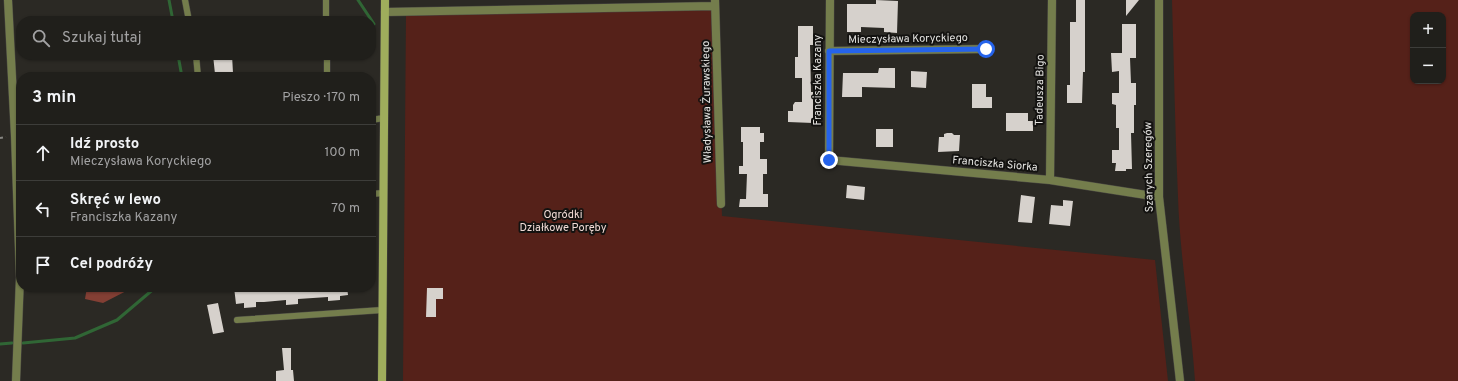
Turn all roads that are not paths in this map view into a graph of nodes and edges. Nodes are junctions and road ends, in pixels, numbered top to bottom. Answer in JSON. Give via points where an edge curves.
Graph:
{"nodes":[{"id":1,"x":8,"y":0,"type":"edge"},
{"id":2,"x":185,"y":0,"type":"edge"},
{"id":3,"x":326,"y":0,"type":"edge"},
{"id":4,"x":385,"y":0,"type":"edge"},
{"id":5,"x":830,"y":0,"type":"edge"},
{"id":6,"x":1052,"y":0,"type":"edge"},
{"id":7,"x":1159,"y":0,"type":"edge"},
{"id":8,"x":715,"y":3,"type":"edge"},
{"id":9,"x":602,"y":4,"type":"edge"},
{"id":10,"x":385,"y":12,"type":"junction"},
{"id":11,"x":188,"y":16,"type":"edge"},
{"id":12,"x":326,"y":16,"type":"edge"},
{"id":13,"x":986,"y":49,"type":"dead end"},
{"id":14,"x":829,"y":51,"type":"junction"},
{"id":15,"x":196,"y":60,"type":"edge"},
{"id":16,"x":327,"y":60,"type":"edge"},
{"id":17,"x":198,"y":72,"type":"edge"},
{"id":18,"x":327,"y":72,"type":"edge"},
{"id":19,"x":384,"y":118,"type":"junction"},
{"id":20,"x":376,"y":119,"type":"edge"},
{"id":21,"x":829,"y":160,"type":"joint"},
{"id":22,"x":16,"y":164,"type":"edge"},
{"id":23,"x":1050,"y":180,"type":"junction"},
{"id":24,"x":383,"y":193,"type":"junction"},
{"id":25,"x":376,"y":194,"type":"edge"},
{"id":26,"x":1159,"y":197,"type":"junction"},
{"id":27,"x":721,"y":204,"type":"dead end"},
{"id":28,"x":19,"y":292,"type":"edge"},
{"id":29,"x":382,"y":310,"type":"junction"},
{"id":30,"x":237,"y":320,"type":"dead end"},
{"id":31,"x":16,"y":381,"type":"edge"},
{"id":32,"x":382,"y":381,"type":"edge"},
{"id":33,"x":1180,"y":381,"type":"edge"}],
"edges":[{"from":1,"to":22,"type":"street"},
{"from":2,"to":11,"type":"lane"},
{"from":3,"to":12,"type":"lane"},
{"from":4,"to":10,"type":"street"},
{"from":5,"to":14,"type":"street","name":"Franciszka Kazany"},
{"from":6,"to":23,"type":"street","name":"Tadeusza Bigo"},
{"from":7,"to":26,"type":"street","name":"Szarych Szeregów"},
{"from":8,"to":9,"type":"street"},
{"from":8,"to":27,"type":"street","name":"Władysława Żurawskiego"},
{"from":9,"to":10,"type":"street"},
{"from":10,"to":19,"type":"street"},
{"from":13,"to":14,"type":"street","name":"Mieczysława Koryckiego"},
{"from":14,"to":21,"type":"street","name":"Franciszka Kazany"},
{"from":15,"to":17,"type":"lane"},
{"from":16,"to":18,"type":"lane"},
{"from":19,"to":20,"type":"lane"},
{"from":19,"to":24,"type":"street"},
{"from":21,"to":23,"type":"street","name":"Franciszka Siorka"},
{"from":23,"to":26,"type":"street","name":"Franciszka Siorka"},
{"from":24,"to":25,"type":"lane"},
{"from":24,"to":29,"type":"street"},
{"from":26,"to":33,"type":"street","name":"Szarych Szeregów"},
{"from":28,"to":31,"type":"street"},
{"from":29,"to":30,"type":"lane"},
{"from":29,"to":32,"type":"street"}]}
